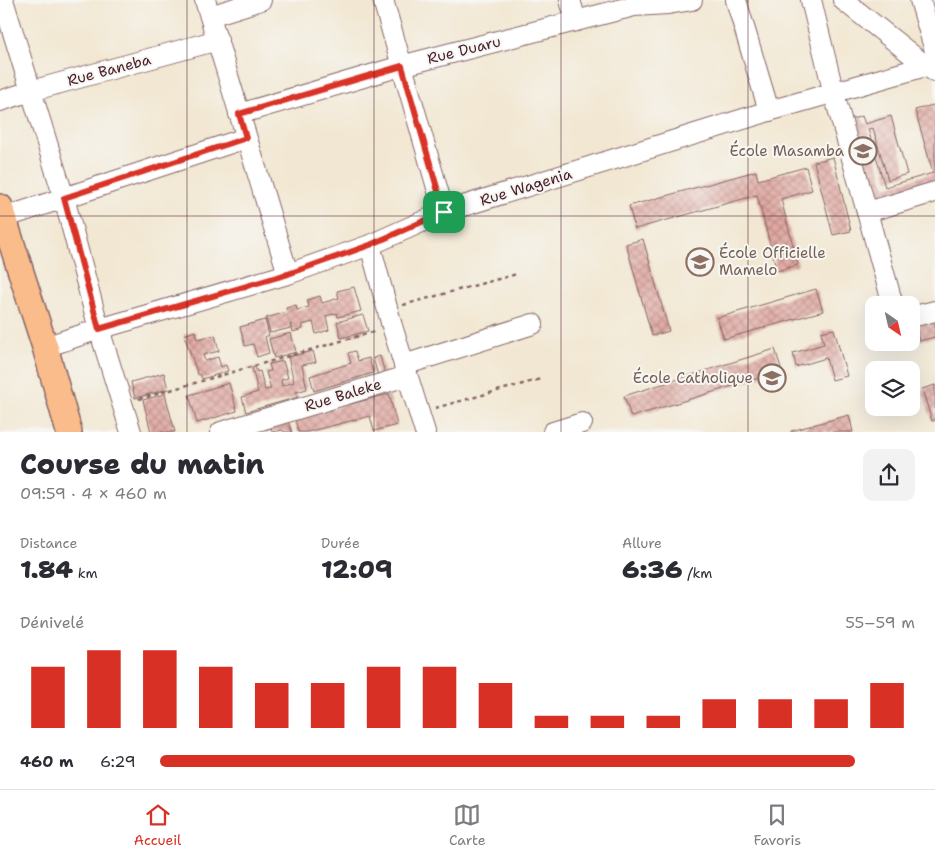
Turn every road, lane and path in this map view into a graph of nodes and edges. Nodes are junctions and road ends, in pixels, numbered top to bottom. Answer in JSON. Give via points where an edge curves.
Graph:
{"nodes":[{"id":1,"x":3,"y":0,"type":"edge"},
{"id":2,"x":261,"y":0,"type":"edge"},
{"id":3,"x":383,"y":0,"type":"edge"},
{"id":4,"x":570,"y":0,"type":"edge"},
{"id":5,"x":692,"y":0,"type":"edge"},
{"id":6,"x":736,"y":0,"type":"edge"},
{"id":7,"x":811,"y":0,"type":"edge"},
{"id":8,"x":843,"y":0,"type":"edge"},
{"id":9,"x":920,"y":0,"type":"edge"},
{"id":10,"x":208,"y":8,"type":"edge"},
{"id":11,"x":576,"y":21,"type":"junction"},
{"id":12,"x":218,"y":40,"type":"junction"},
{"id":13,"x":932,"y":63,"type":"edge"},
{"id":14,"x":402,"y":66,"type":"junction"},
{"id":15,"x":31,"y":91,"type":"junction"},
{"id":16,"x":834,"y":94,"type":"junction"},
{"id":17,"x":0,"y":101,"type":"edge"},
{"id":18,"x":769,"y":111,"type":"junction"},
{"id":19,"x":239,"y":114,"type":"junction"},
{"id":20,"x":246,"y":138,"type":"junction"},
{"id":21,"x":935,"y":192,"type":"edge"},
{"id":22,"x":64,"y":198,"type":"junction"},
{"id":23,"x":2,"y":212,"type":"edge"},
{"id":24,"x":444,"y":212,"type":"junction"},
{"id":25,"x":867,"y":212,"type":"junction"},
{"id":26,"x":370,"y":245,"type":"junction"},
{"id":27,"x":288,"y":274,"type":"junction"},
{"id":28,"x":517,"y":274,"type":"dead end"},
{"id":29,"x":890,"y":296,"type":"edge"},
{"id":30,"x":935,"y":310,"type":"edge"},
{"id":31,"x":920,"y":314,"type":"edge"},
{"id":32,"x":389,"y":318,"type":"junction"},
{"id":33,"x":533,"y":324,"type":"dead end"},
{"id":34,"x":99,"y":329,"type":"junction"},
{"id":35,"x":45,"y":347,"type":"junction"},
{"id":36,"x":406,"y":371,"type":"junction"},
{"id":37,"x":541,"y":379,"type":"dead end"},
{"id":38,"x":123,"y":404,"type":"junction"},
{"id":39,"x":422,"y":422,"type":"edge"},
{"id":40,"x":582,"y":423,"type":"dead end"},
{"id":41,"x":69,"y":432,"type":"edge"},
{"id":42,"x":131,"y":432,"type":"edge"},
{"id":43,"x":221,"y":432,"type":"edge"},
{"id":44,"x":553,"y":432,"type":"edge"}],
"edges":[{"from":1,"to":15,"type":"street"},
{"from":2,"to":10,"type":"street"},
{"from":3,"to":14,"type":"street"},
{"from":4,"to":11,"type":"street"},
{"from":5,"to":11,"type":"street","name":"Rue Duaru","via":[[634,6]]},
{"from":6,"to":18,"type":"street"},
{"from":7,"to":16,"type":"street"},
{"from":8,"to":13,"type":"street"},
{"from":9,"to":13,"type":"street"},
{"from":10,"to":12,"type":"street"},
{"from":11,"to":14,"type":"street","name":"Rue Duaru"},
{"from":12,"to":15,"type":"street","name":"Rue Baneba"},
{"from":12,"to":19,"type":"street"},
{"from":13,"to":16,"type":"street","name":"Rue Wagenia"},
{"from":14,"to":19,"type":"street","name":"Rue Duaru"},
{"from":14,"to":24,"type":"street"},
{"from":15,"to":17,"type":"street","name":"Rue Baneba"},
{"from":15,"to":22,"type":"street"},
{"from":16,"to":18,"type":"street","name":"Rue Wagenia"},
{"from":16,"to":25,"type":"street"},
{"from":18,"to":24,"type":"street","name":"Rue Wagenia"},
{"from":19,"to":20,"type":"street"},
{"from":20,"to":22,"type":"street"},
{"from":20,"to":27,"type":"street"},
{"from":21,"to":25,"type":"street"},
{"from":22,"to":23,"type":"street"},
{"from":22,"to":34,"type":"street"},
{"from":23,"to":35,"type":"main road"},
{"from":24,"to":26,"type":"street","name":"Rue Wagenia"},
{"from":25,"to":29,"type":"street"},
{"from":26,"to":27,"type":"street","name":"Rue Wagenia"},
{"from":26,"to":32,"type":"street"},
{"from":27,"to":34,"type":"street","name":"Rue Wagenia"},
{"from":28,"to":32,"type":"path"},
{"from":30,"to":31,"type":"street"},
{"from":32,"to":36,"type":"street"},
{"from":32,"to":38,"type":"path"},
{"from":33,"to":36,"type":"street","name":"Rue Baleke"},
{"from":34,"to":35,"type":"street","name":"Rue Wagenia"},
{"from":34,"to":38,"type":"street"},
{"from":35,"to":41,"type":"main road"},
{"from":36,"to":39,"type":"street"},
{"from":36,"to":43,"type":"street","name":"Rue Baleke"},
{"from":37,"to":39,"type":"path"},
{"from":38,"to":42,"type":"street"},
{"from":40,"to":44,"type":"street"}]}
